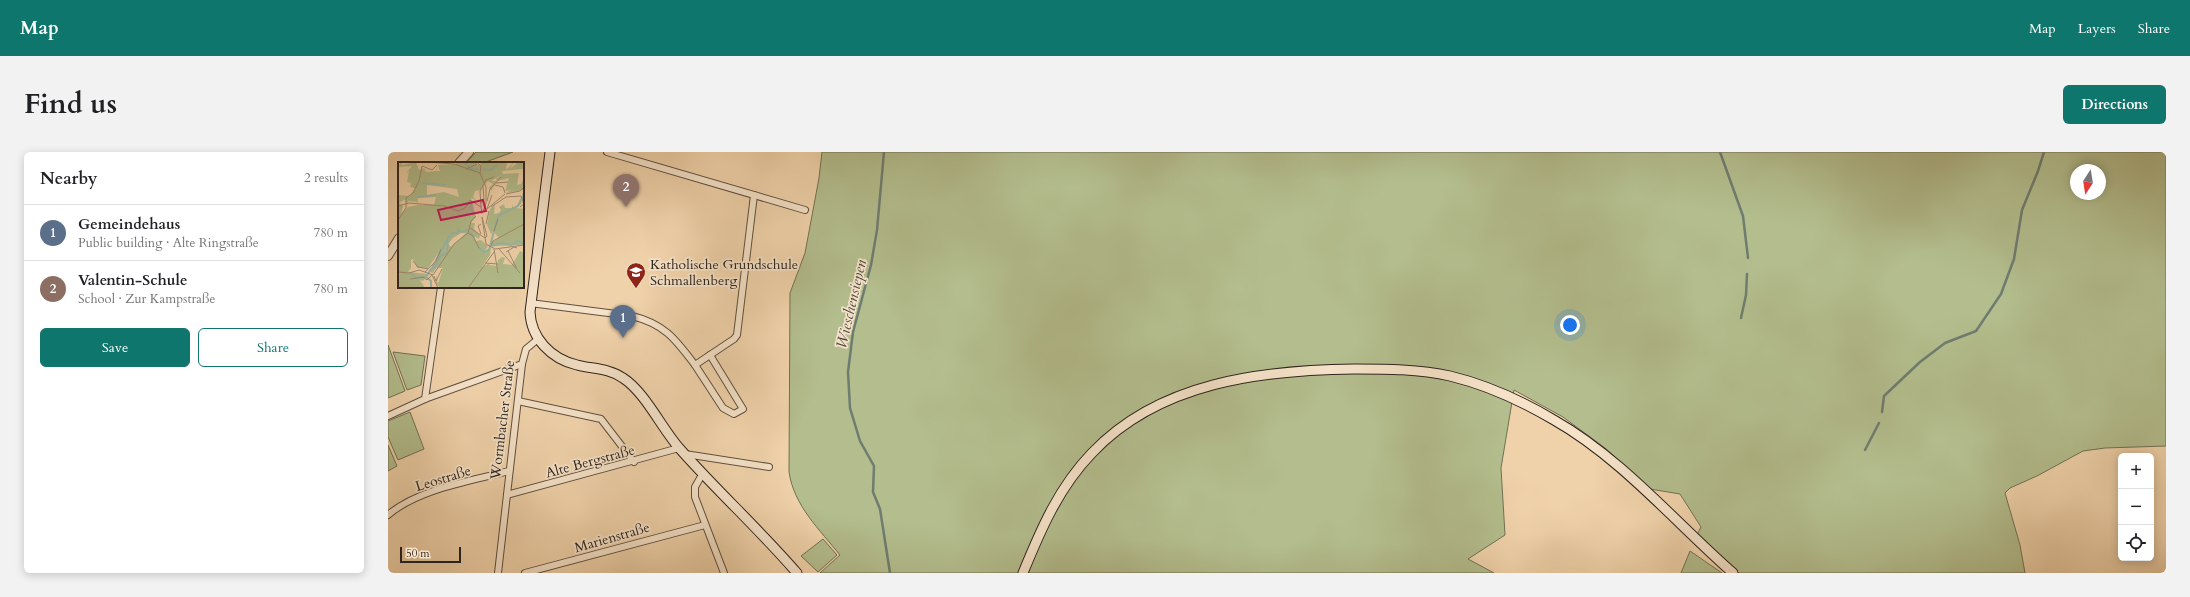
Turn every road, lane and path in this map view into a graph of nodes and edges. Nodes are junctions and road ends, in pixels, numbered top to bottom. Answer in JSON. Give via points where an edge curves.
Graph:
{"nodes":[{"id":1,"x":469,"y":152,"type":"edge"},
{"id":2,"x":607,"y":152,"type":"edge"},
{"id":3,"x":550,"y":155,"type":"edge"},
{"id":4,"x":459,"y":162,"type":"edge"},
{"id":5,"x":754,"y":195,"type":"junction"},
{"id":6,"x":806,"y":210,"type":"dead end"},
{"id":7,"x":398,"y":240,"type":"edge"},
{"id":8,"x":388,"y":256,"type":"edge"},
{"id":9,"x":442,"y":288,"type":"edge"},
{"id":10,"x":530,"y":303,"type":"junction"},
{"id":11,"x":538,"y":339,"type":"junction"},
{"id":12,"x":710,"y":355,"type":"junction"},
{"id":13,"x":522,"y":364,"type":"junction"},
{"id":14,"x":695,"y":365,"type":"junction"},
{"id":15,"x":425,"y":399,"type":"junction"},
{"id":16,"x":518,"y":401,"type":"junction"},
{"id":17,"x":388,"y":416,"type":"edge"},
{"id":18,"x":682,"y":451,"type":"junction"},
{"id":19,"x":634,"y":462,"type":"junction"},
{"id":20,"x":769,"y":467,"type":"dead end"},
{"id":21,"x":509,"y":471,"type":"junction"},
{"id":22,"x":703,"y":473,"type":"junction"},
{"id":23,"x":507,"y":496,"type":"junction"},
{"id":24,"x":388,"y":515,"type":"edge"},
{"id":25,"x":705,"y":525,"type":"junction"},
{"id":26,"x":498,"y":573,"type":"edge"},
{"id":27,"x":525,"y":573,"type":"edge"},
{"id":28,"x":724,"y":573,"type":"edge"},
{"id":29,"x":797,"y":573,"type":"edge"},
{"id":30,"x":1023,"y":573,"type":"edge"},
{"id":31,"x":1733,"y":573,"type":"edge"}],
"edges":[{"from":1,"to":4,"type":"street"},
{"from":2,"to":5,"type":"street"},
{"from":3,"to":10,"type":"main road"},
{"from":5,"to":6,"type":"street"},
{"from":5,"to":12,"type":"street","via":[[737,335]]},
{"from":7,"to":8,"type":"street"},
{"from":9,"to":15,"type":"street"},
{"from":10,"to":11,"type":"main road","via":[[530,320]]},
{"from":10,"to":14,"type":"street","via":[[646,320],[669,333]]},
{"from":11,"to":13,"type":"street","name":"Wormbacher Straße","via":[[526,349]]},
{"from":11,"to":18,"type":"main road","via":[[550,352],[567,362],[623,377]]},
{"from":12,"to":14,"type":"street"},
{"from":12,"to":14,"type":"street","via":[[743,409],[734,414],[724,409]]},
{"from":13,"to":15,"type":"street"},
{"from":13,"to":16,"type":"street","name":"Wormbacher Straße"},
{"from":15,"to":17,"type":"street"},
{"from":16,"to":19,"type":"street","via":[[601,419]]},
{"from":16,"to":21,"type":"street","name":"Wormbacher Straße"},
{"from":18,"to":19,"type":"street","name":"Alte Bergstraße"},
{"from":18,"to":20,"type":"street"},
{"from":18,"to":22,"type":"main road"},
{"from":19,"to":23,"type":"street","name":"Alte Bergstraße"},
{"from":21,"to":23,"type":"street","name":"Wormbacher Straße"},
{"from":21,"to":24,"type":"street","name":"Leostraße","via":[[424,495],[407,502]]},
{"from":22,"to":25,"type":"street","via":[[694,493]]},
{"from":22,"to":29,"type":"main road"},
{"from":23,"to":26,"type":"street","name":"Wormbacher Straße"},
{"from":25,"to":27,"type":"street","name":"Marienstraße"},
{"from":25,"to":28,"type":"street"},
{"from":30,"to":31,"type":"main road","via":[[1062,490],[1092,452],[1142,413],[1173,398],[1218,383],[1318,370],[1375,369],[1433,373],[1468,381],[1519,401],[1555,420],[1601,452]]}]}
